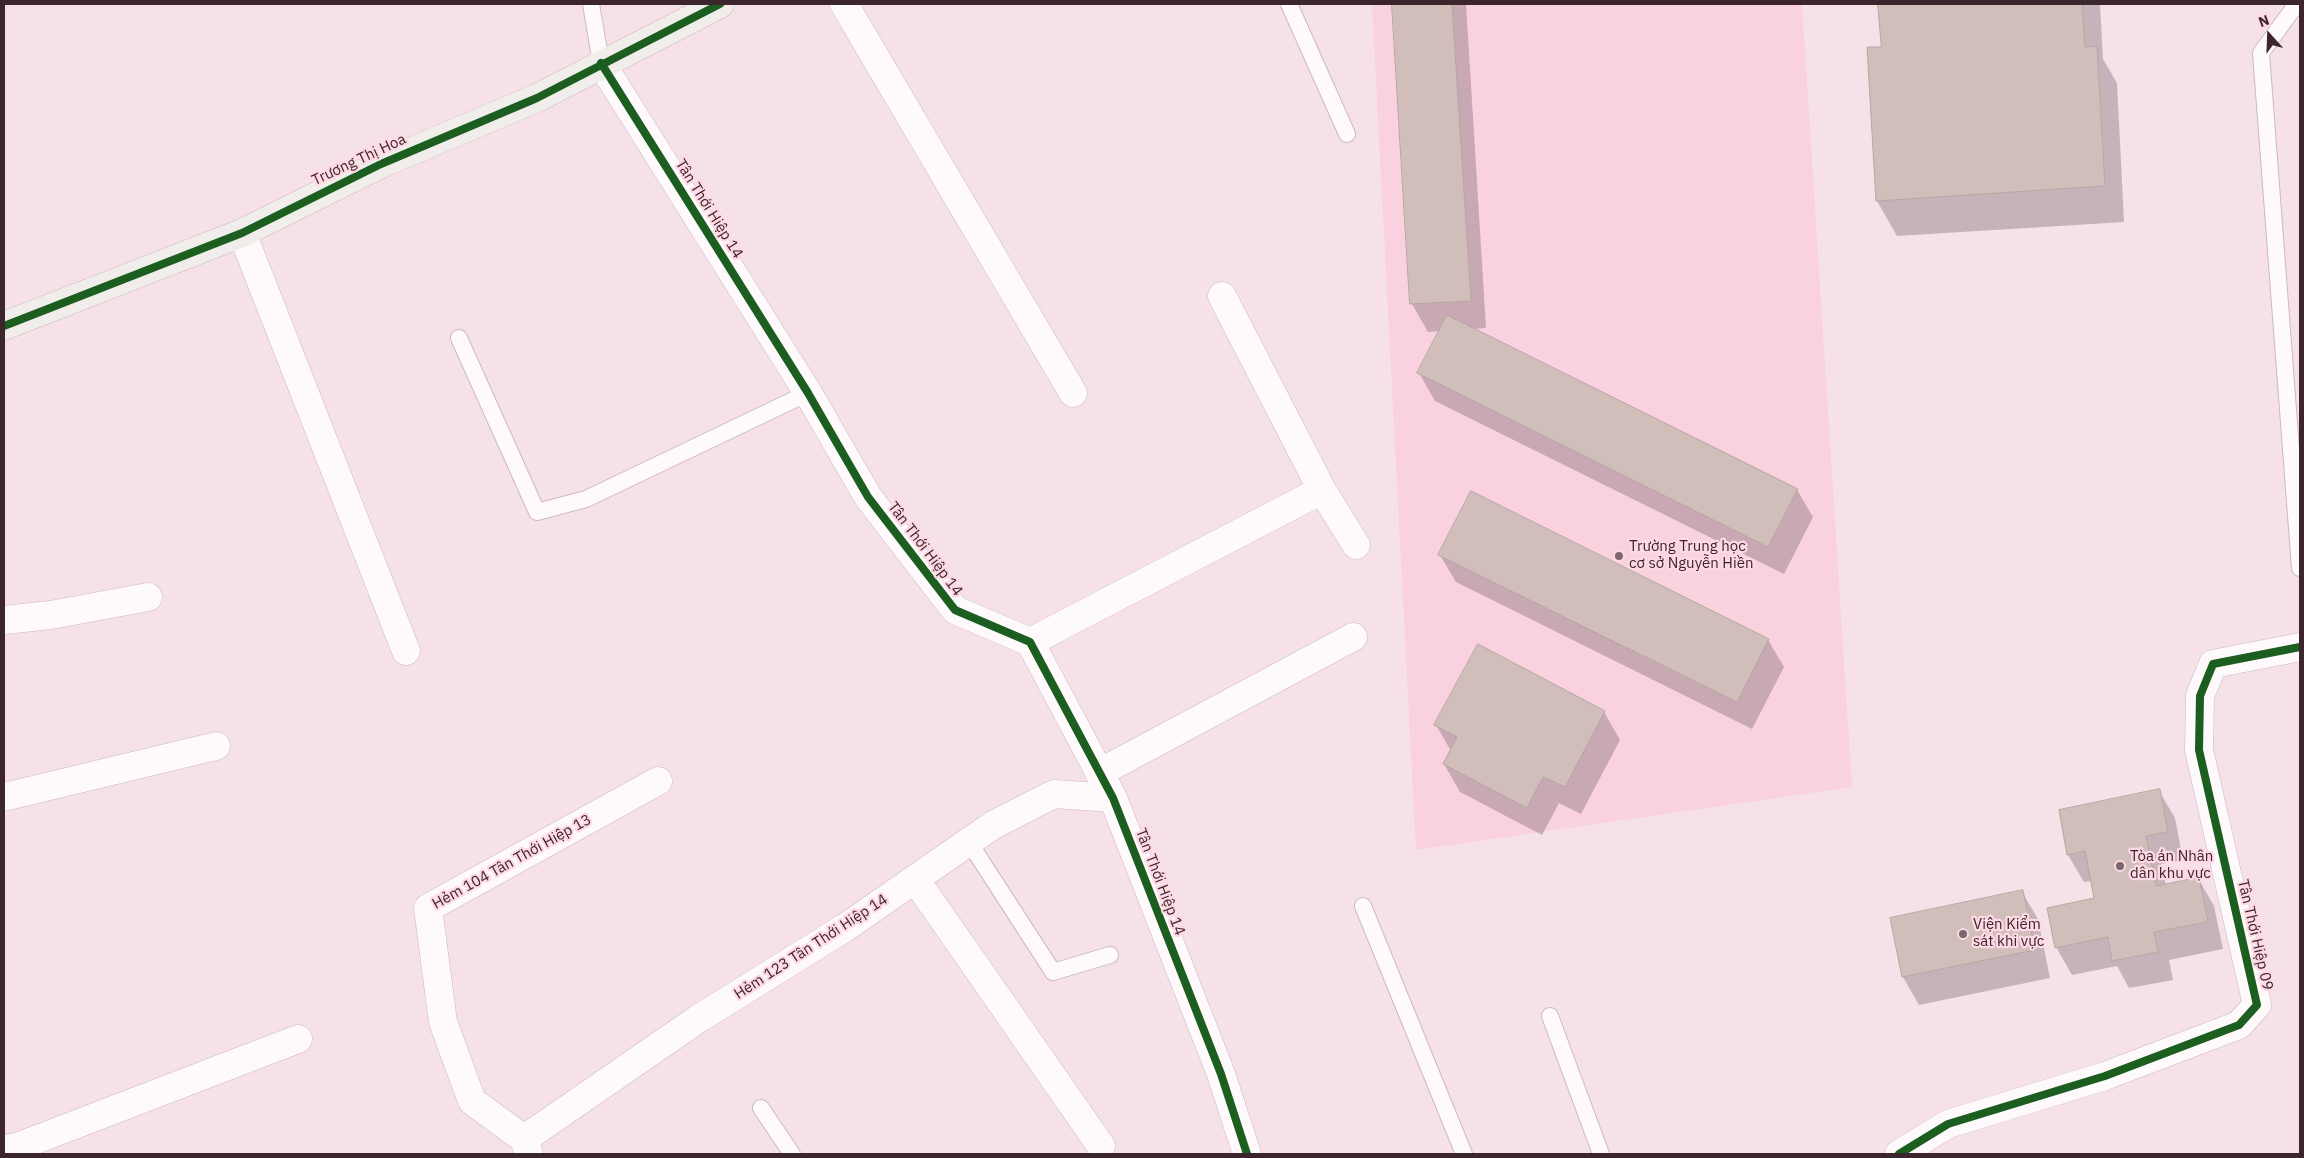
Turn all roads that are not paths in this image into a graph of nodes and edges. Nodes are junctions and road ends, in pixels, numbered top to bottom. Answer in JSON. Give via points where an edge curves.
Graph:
{"nodes":[{"id":1,"x":591,"y":4,"type":"edge"},
{"id":2,"x":720,"y":4,"type":"edge"},
{"id":3,"x":844,"y":4,"type":"edge"},
{"id":4,"x":1289,"y":4,"type":"edge"},
{"id":5,"x":2300,"y":6,"type":"edge"},
{"id":6,"x":601,"y":63,"type":"junction"},
{"id":7,"x":1347,"y":134,"type":"dead end"},
{"id":8,"x":242,"y":233,"type":"junction"},
{"id":9,"x":1222,"y":296,"type":"dead end"},
{"id":10,"x":4,"y":326,"type":"edge"},
{"id":11,"x":459,"y":338,"type":"dead end"},
{"id":12,"x":808,"y":393,"type":"junction"},
{"id":13,"x":1072,"y":393,"type":"dead end"},
{"id":14,"x":1322,"y":490,"type":"junction"},
{"id":15,"x":1356,"y":545,"type":"dead end"},
{"id":16,"x":2300,"y":568,"type":"edge"},
{"id":17,"x":148,"y":597,"type":"dead end"},
{"id":18,"x":4,"y":620,"type":"edge"},
{"id":19,"x":1353,"y":637,"type":"dead end"},
{"id":20,"x":1030,"y":642,"type":"junction"},
{"id":21,"x":2300,"y":647,"type":"edge"},
{"id":22,"x":406,"y":651,"type":"dead end"},
{"id":23,"x":216,"y":746,"type":"dead end"},
{"id":24,"x":1099,"y":773,"type":"junction"},
{"id":25,"x":658,"y":781,"type":"dead end"},
{"id":26,"x":4,"y":797,"type":"edge"},
{"id":27,"x":1112,"y":798,"type":"junction"},
{"id":28,"x":969,"y":842,"type":"junction"},
{"id":29,"x":915,"y":879,"type":"junction"},
{"id":30,"x":1363,"y":906,"type":"dead end"},
{"id":31,"x":1110,"y":955,"type":"dead end"},
{"id":32,"x":1550,"y":1016,"type":"dead end"},
{"id":33,"x":298,"y":1039,"type":"dead end"},
{"id":34,"x":761,"y":1108,"type":"dead end"},
{"id":35,"x":526,"y":1146,"type":"edge"},
{"id":36,"x":1101,"y":1146,"type":"dead end"},
{"id":37,"x":14,"y":1150,"type":"edge"},
{"id":38,"x":792,"y":1154,"type":"edge"},
{"id":39,"x":1247,"y":1154,"type":"edge"},
{"id":40,"x":1464,"y":1154,"type":"edge"},
{"id":41,"x":1601,"y":1154,"type":"edge"},
{"id":42,"x":1899,"y":1154,"type":"edge"}],
"edges":[{"from":1,"to":6,"type":"lane"},
{"from":2,"to":6,"type":"street","name":"Trương Thị Hoa"},
{"from":3,"to":13,"type":"street"},
{"from":4,"to":7,"type":"lane"},
{"from":5,"to":16,"type":"lane","via":[[2293,8],[2261,53]]},
{"from":6,"to":8,"type":"street","name":"Trương Thị Hoa","via":[[537,98],[380,164]]},
{"from":6,"to":12,"type":"street","name":"Tân Thới Hiệp 14"},
{"from":8,"to":10,"type":"street","name":"Trương Thị Hoa"},
{"from":8,"to":22,"type":"street"},
{"from":9,"to":14,"type":"street"},
{"from":11,"to":12,"type":"lane","via":[[537,512],[586,499]]},
{"from":12,"to":20,"type":"street","name":"Tân Thới Hiệp 14","via":[[868,497],[955,610]]},
{"from":14,"to":15,"type":"street"},
{"from":14,"to":20,"type":"street"},
{"from":17,"to":18,"type":"street"},
{"from":19,"to":24,"type":"street"},
{"from":20,"to":24,"type":"street","name":"Tân Thới Hiệp 14"},
{"from":21,"to":42,"type":"street","name":"Tân Thới Hiệp 09","via":[[2213,664],[2200,696],[2199,750],[2257,1006],[2239,1025],[2105,1076],[1948,1124]]},
{"from":23,"to":26,"type":"street"},
{"from":24,"to":27,"type":"street","name":"Tân Thới Hiệp 14"},
{"from":25,"to":35,"type":"street","name":"Hẻm 104 Tân Thới Hiệp 13","via":[[428,908],[443,1022],[472,1101]]},
{"from":27,"to":28,"type":"street","name":"Hẻm 123 Tân Thới Hiệp 14","via":[[1054,794],[993,825]]},
{"from":27,"to":39,"type":"street","name":"Tân Thới Hiệp 14","via":[[1221,1074]]},
{"from":28,"to":29,"type":"street","name":"Hẻm 123 Tân Thới Hiệp 14"},
{"from":28,"to":31,"type":"lane","via":[[1053,972]]},
{"from":29,"to":35,"type":"street","name":"Hẻm 123 Tân Thới Hiệp 14","via":[[846,928],[698,1019]]},
{"from":29,"to":36,"type":"street"},
{"from":30,"to":40,"type":"lane"},
{"from":32,"to":41,"type":"lane"},
{"from":33,"to":37,"type":"street"},
{"from":34,"to":38,"type":"lane"}]}
